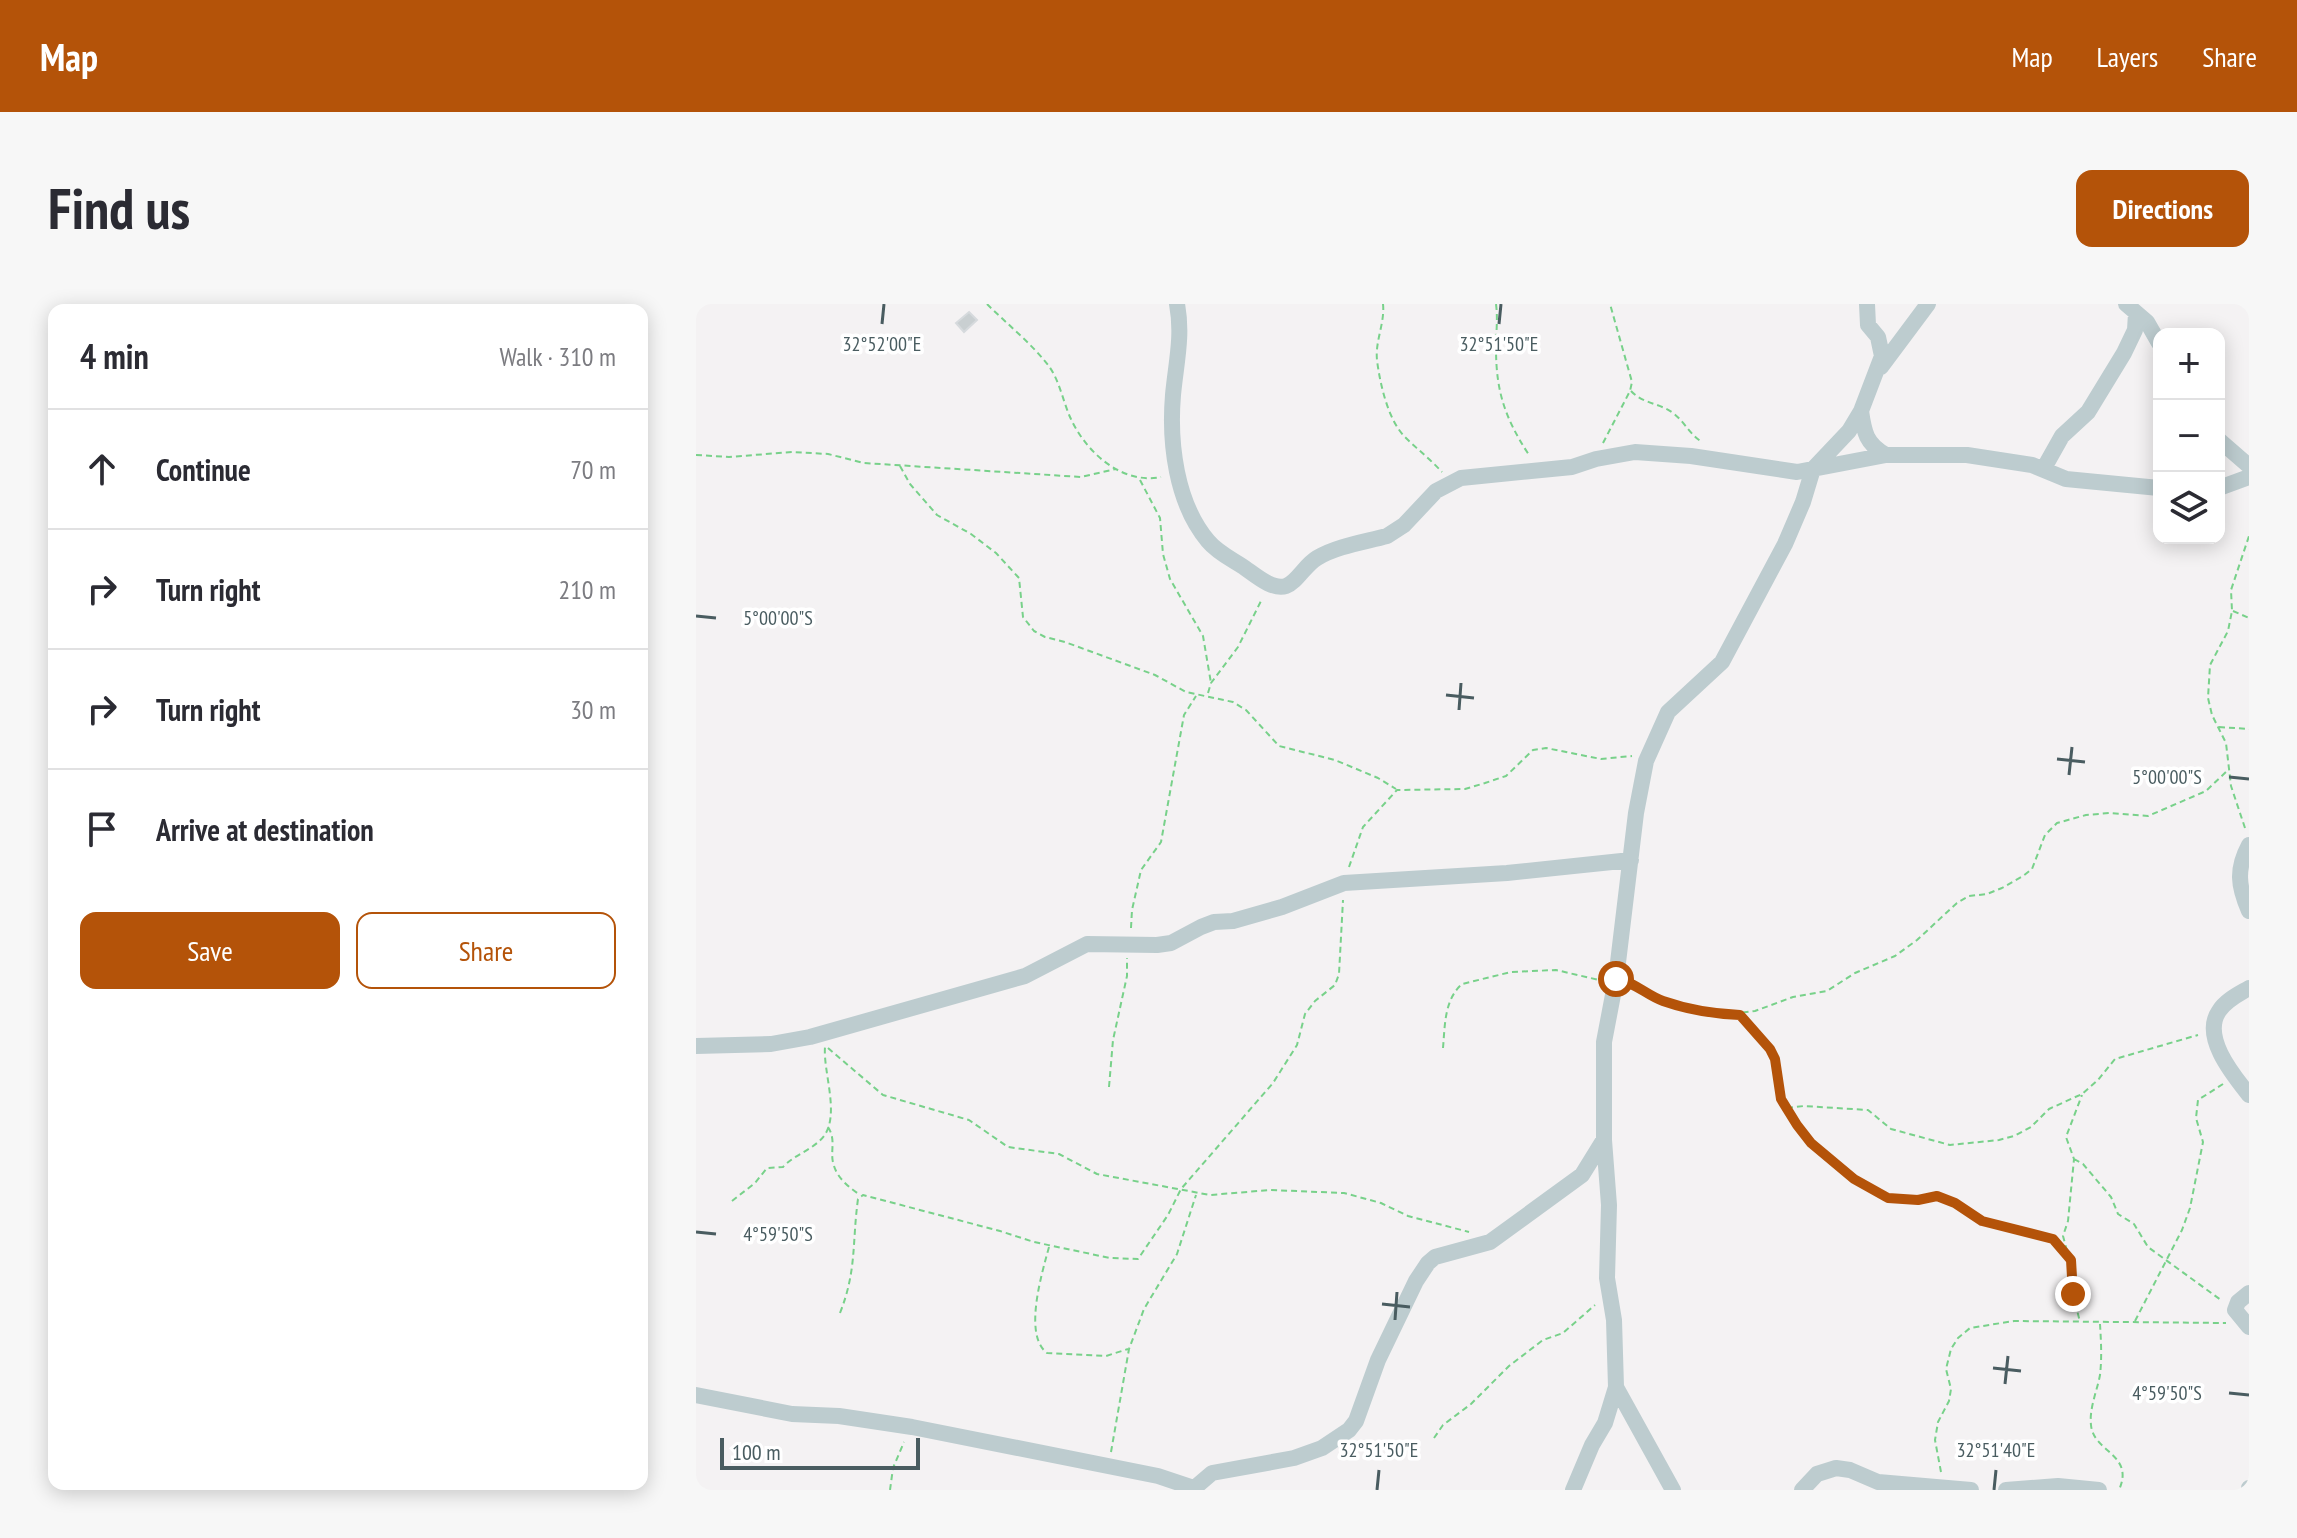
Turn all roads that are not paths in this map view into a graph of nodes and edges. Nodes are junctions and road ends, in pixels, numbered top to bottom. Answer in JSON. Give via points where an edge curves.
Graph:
{"nodes":[{"id":1,"x":1177,"y":304,"type":"edge"},
{"id":2,"x":1867,"y":304,"type":"edge"},
{"id":3,"x":1928,"y":304,"type":"edge"},
{"id":4,"x":2131,"y":308,"type":"edge"},
{"id":5,"x":2153,"y":332,"type":"edge"},
{"id":6,"x":1878,"y":370,"type":"junction"},
{"id":7,"x":1861,"y":411,"type":"junction"},
{"id":8,"x":2225,"y":445,"type":"edge"},
{"id":9,"x":1886,"y":455,"type":"junction"},
{"id":10,"x":2249,"y":466,"type":"edge"},
{"id":11,"x":2044,"y":468,"type":"junction"},
{"id":12,"x":1813,"y":469,"type":"junction"},
{"id":13,"x":2249,"y":477,"type":"edge"},
{"id":14,"x":2225,"y":486,"type":"edge"},
{"id":15,"x":2153,"y":487,"type":"edge"},
{"id":16,"x":2249,"y":845,"type":"edge"},
{"id":17,"x":1631,"y":860,"type":"junction"},
{"id":18,"x":2249,"y":911,"type":"edge"},
{"id":19,"x":2249,"y":988,"type":"edge"},
{"id":20,"x":696,"y":1046,"type":"edge"},
{"id":21,"x":2249,"y":1095,"type":"edge"},
{"id":22,"x":1604,"y":1140,"type":"junction"},
{"id":23,"x":2249,"y":1293,"type":"edge"},
{"id":24,"x":2243,"y":1320,"type":"edge"},
{"id":25,"x":1616,"y":1387,"type":"junction"},
{"id":26,"x":696,"y":1395,"type":"edge"},
{"id":27,"x":1944,"y":1488,"type":"edge"},
{"id":28,"x":1193,"y":1489,"type":"edge"},
{"id":29,"x":1573,"y":1490,"type":"edge"},
{"id":30,"x":1673,"y":1490,"type":"edge"},
{"id":31,"x":1802,"y":1490,"type":"edge"},
{"id":32,"x":1971,"y":1490,"type":"edge"},
{"id":33,"x":2006,"y":1490,"type":"edge"},
{"id":34,"x":2099,"y":1490,"type":"edge"}],
"edges":[{"from":1,"to":12,"type":"street","via":[[1181,335],[1172,411],[1184,500],[1209,542],[1272,585],[1288,586],[1308,564],[1329,552],[1387,536],[1436,491],[1473,475],[1572,467],[1635,452],[1793,472]]},
{"from":2,"to":6,"type":"street","via":[[1868,325],[1882,351]]},
{"from":3,"to":6,"type":"street"},
{"from":4,"to":5,"type":"street"},
{"from":4,"to":11,"type":"street","via":[[2135,330],[2110,376]]},
{"from":6,"to":7,"type":"street"},
{"from":7,"to":9,"type":"street","via":[[1868,442]]},
{"from":7,"to":12,"type":"street"},
{"from":8,"to":10,"type":"street"},
{"from":9,"to":11,"type":"street","via":[[1967,455]]},
{"from":9,"to":12,"type":"street"},
{"from":11,"to":15,"type":"street","via":[[2066,479]]},
{"from":12,"to":17,"type":"street","via":[[1785,544],[1722,662],[1668,712],[1655,739],[1646,761]]},
{"from":13,"to":14,"type":"street"},
{"from":16,"to":18,"type":"street","via":[[2238,876]]},
{"from":17,"to":20,"type":"street","via":[[1344,883],[1282,907],[1214,922],[1171,943],[1087,944],[1025,976],[810,1037]]},
{"from":17,"to":22,"type":"street","via":[[1604,1042]]},
{"from":19,"to":21,"type":"street","via":[[2218,1011],[2215,1027],[2217,1046]]},
{"from":22,"to":25,"type":"street"},
{"from":22,"to":28,"type":"street","via":[[1582,1175],[1490,1242],[1428,1263],[1349,1430],[1294,1458],[1212,1473]]},
{"from":23,"to":24,"type":"street","via":[[2238,1302]]},
{"from":25,"to":29,"type":"street"},
{"from":25,"to":30,"type":"street"},
{"from":26,"to":28,"type":"street","via":[[792,1414],[912,1427],[1174,1480]]},
{"from":27,"to":31,"type":"street","via":[[1878,1482],[1836,1468],[1817,1474]]},
{"from":27,"to":32,"type":"street"},
{"from":33,"to":34,"type":"street"}]}
